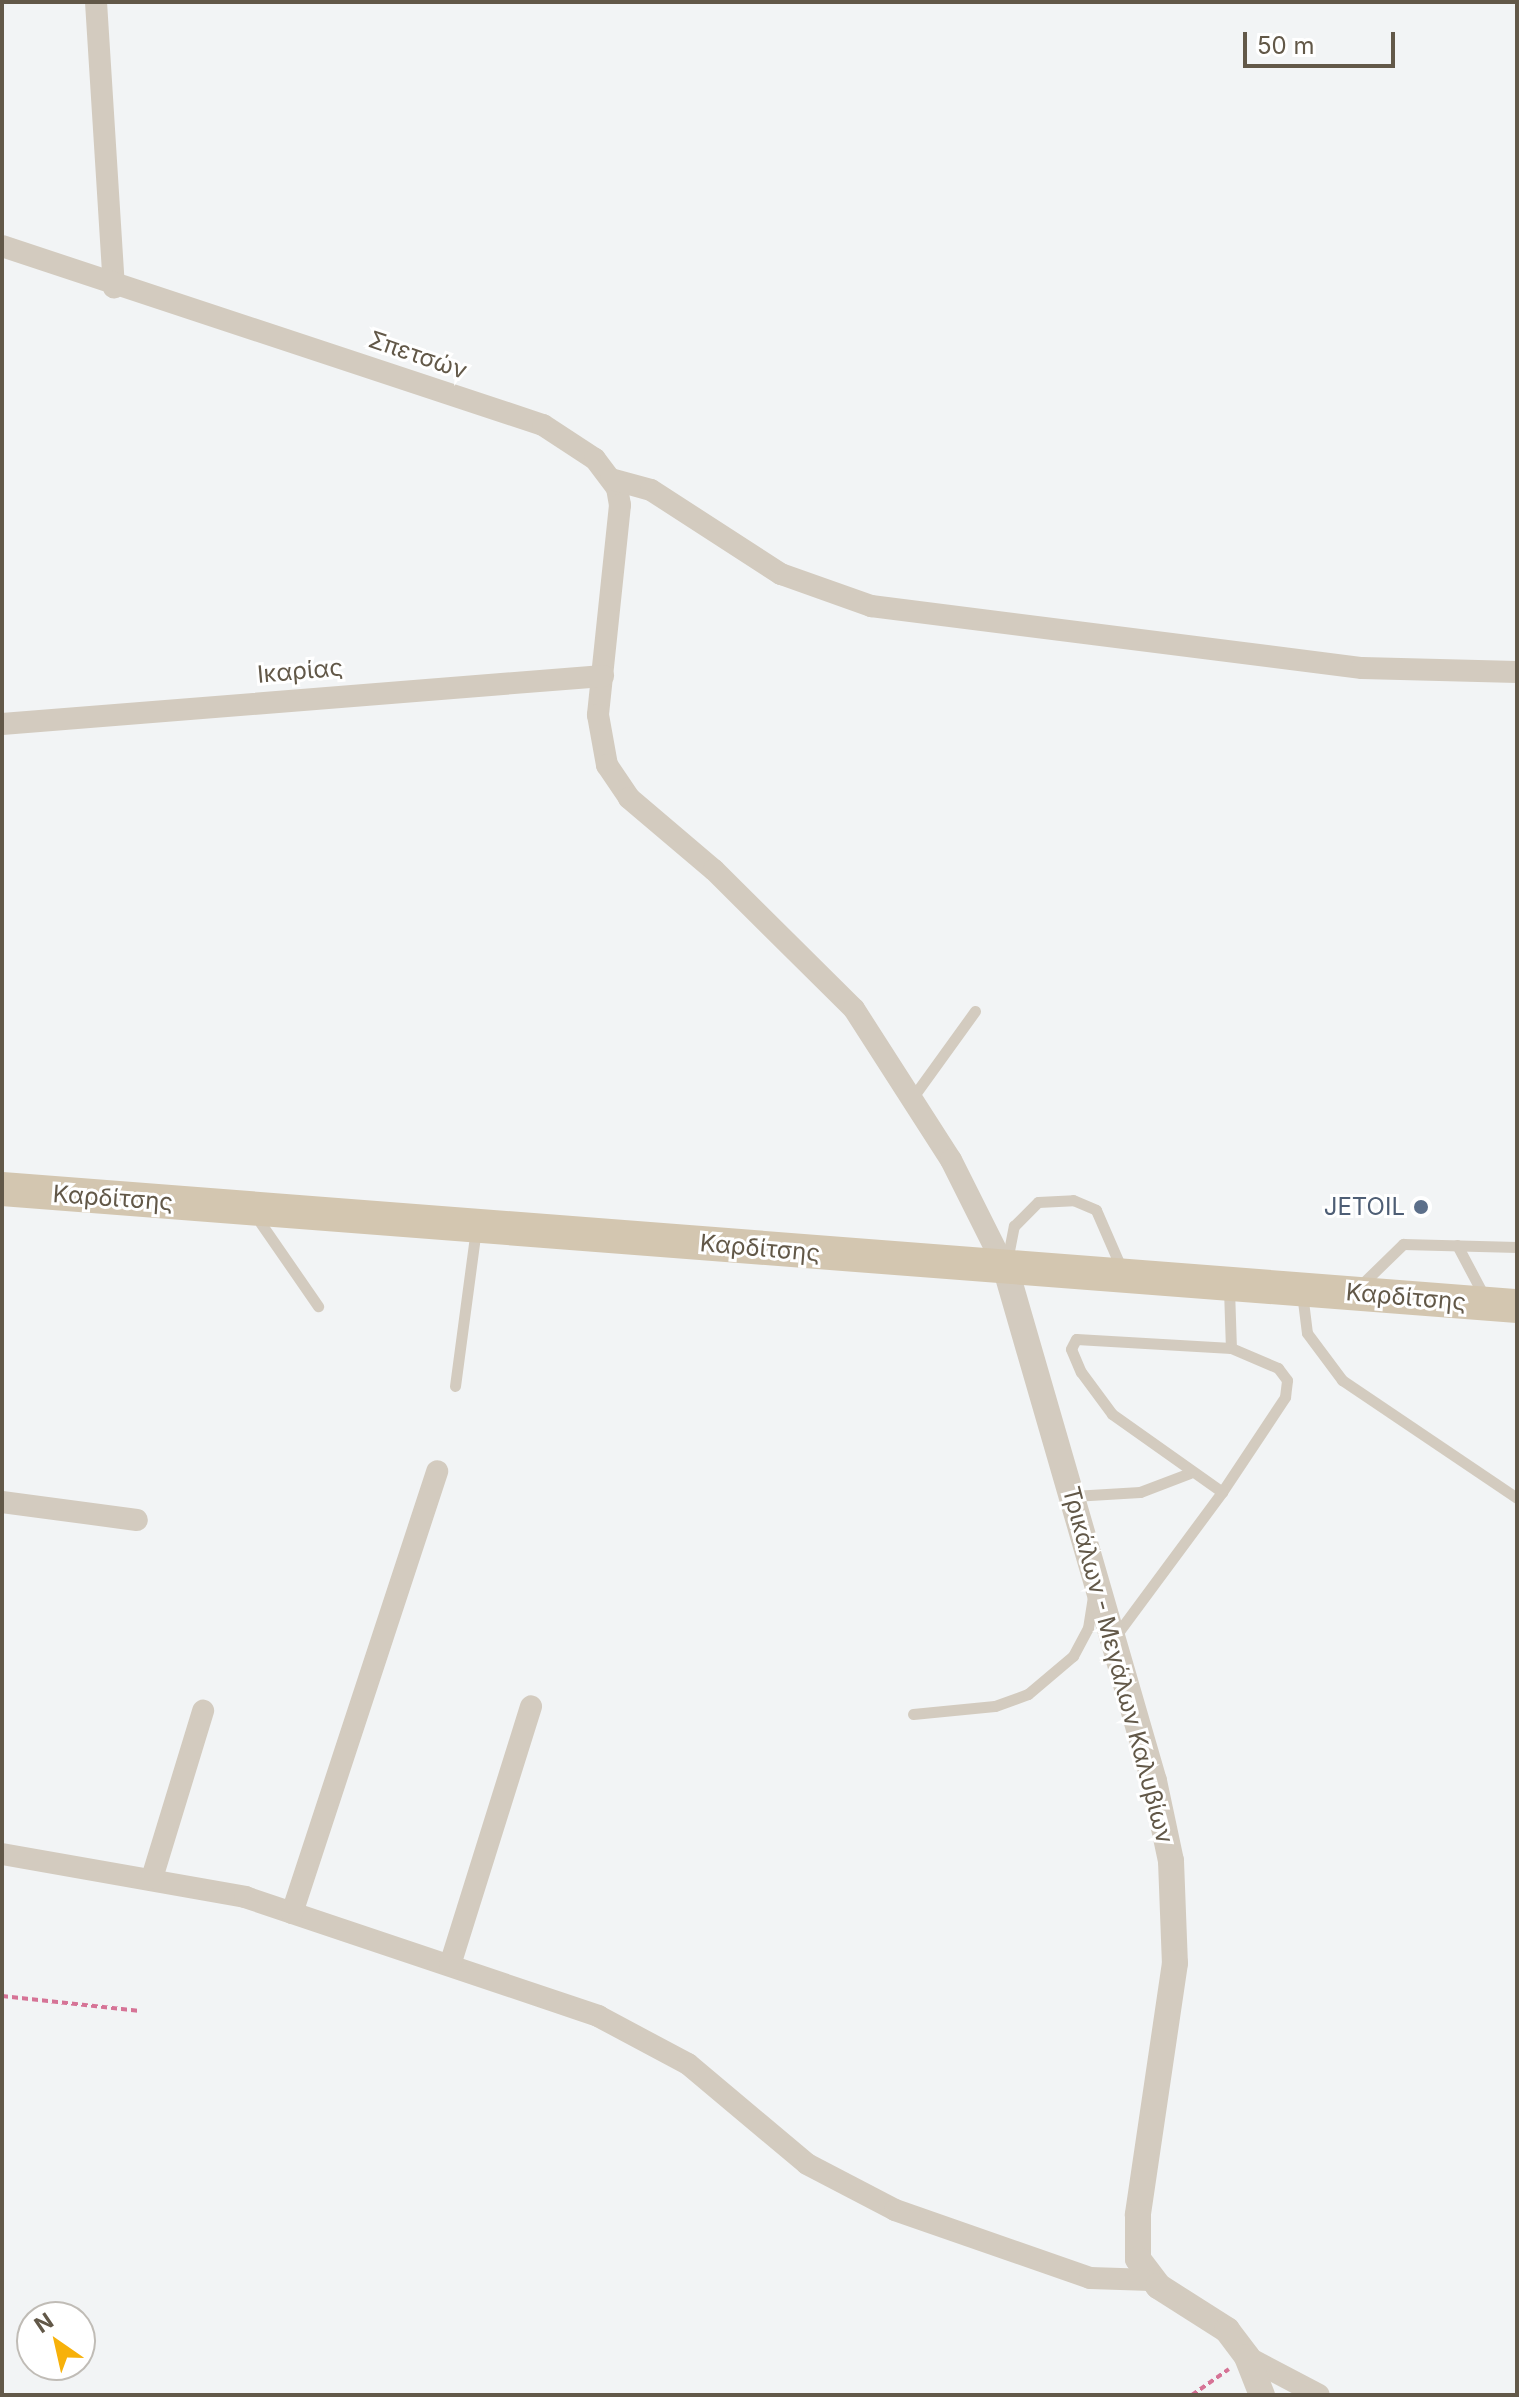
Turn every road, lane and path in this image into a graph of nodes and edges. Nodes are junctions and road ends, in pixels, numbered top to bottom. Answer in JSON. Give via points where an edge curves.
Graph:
{"nodes":[{"id":1,"x":96,"y":2,"type":"edge"},
{"id":2,"x":2,"y":246,"type":"edge"},
{"id":3,"x":114,"y":287,"type":"junction"},
{"id":4,"x":611,"y":479,"type":"junction"},
{"id":5,"x":1517,"y":672,"type":"edge"},
{"id":6,"x":603,"y":676,"type":"junction"},
{"id":7,"x":2,"y":724,"type":"edge"},
{"id":8,"x":975,"y":1011,"type":"dead end"},
{"id":9,"x":913,"y":1097,"type":"junction"},
{"id":10,"x":2,"y":1189,"type":"edge"},
{"id":11,"x":252,"y":1208,"type":"junction"},
{"id":12,"x":477,"y":1226,"type":"junction"},
{"id":13,"x":1457,"y":1245,"type":"junction"},
{"id":14,"x":1517,"y":1247,"type":"edge"},
{"id":15,"x":1006,"y":1270,"type":"junction"},
{"id":16,"x":1126,"y":1279,"type":"junction"},
{"id":17,"x":1228,"y":1284,"type":"junction"},
{"id":18,"x":1303,"y":1289,"type":"junction"},
{"id":19,"x":1353,"y":1293,"type":"junction"},
{"id":20,"x":1502,"y":1305,"type":"edge"},
{"id":21,"x":318,"y":1306,"type":"dead end"},
{"id":22,"x":1231,"y":1348,"type":"junction"},
{"id":23,"x":455,"y":1386,"type":"dead end"},
{"id":24,"x":437,"y":1471,"type":"dead end"},
{"id":25,"x":1190,"y":1473,"type":"junction"},
{"id":26,"x":1222,"y":1492,"type":"junction"},
{"id":27,"x":1072,"y":1496,"type":"junction"},
{"id":28,"x":1517,"y":1498,"type":"edge"},
{"id":29,"x":2,"y":1502,"type":"edge"},
{"id":30,"x":137,"y":1520,"type":"dead end"},
{"id":31,"x":1095,"y":1574,"type":"junction"},
{"id":32,"x":1114,"y":1638,"type":"junction"},
{"id":33,"x":531,"y":1706,"type":"dead end"},
{"id":34,"x":203,"y":1711,"type":"dead end"},
{"id":35,"x":913,"y":1714,"type":"dead end"},
{"id":36,"x":2,"y":1854,"type":"edge"},
{"id":37,"x":152,"y":1878,"type":"junction"},
{"id":38,"x":292,"y":1913,"type":"junction"},
{"id":39,"x":450,"y":1965,"type":"junction"},
{"id":40,"x":2,"y":1996,"type":"edge"},
{"id":41,"x":140,"y":2011,"type":"dead end"},
{"id":42,"x":1151,"y":2280,"type":"junction"},
{"id":43,"x":1247,"y":2357,"type":"junction"},
{"id":44,"x":1192,"y":2395,"type":"edge"},
{"id":45,"x":1262,"y":2395,"type":"edge"},
{"id":46,"x":1319,"y":2395,"type":"edge"}],
"edges":[{"from":1,"to":3,"type":"street"},
{"from":2,"to":3,"type":"street","name":"Σπετσών"},
{"from":3,"to":4,"type":"street","name":"Σπετσών","via":[[319,348],[543,425],[573,441]]},
{"from":4,"to":5,"type":"street","via":[[651,490],[781,574],[871,606],[1362,668]]},
{"from":4,"to":6,"type":"street","via":[[620,529]]},
{"from":6,"to":7,"type":"street","name":"Ικαρίας"},
{"from":6,"to":9,"type":"street","via":[[601,750],[617,782],[825,978]]},
{"from":8,"to":9,"type":"lane"},
{"from":9,"to":15,"type":"street"},
{"from":10,"to":11,"type":"main road","name":"Καρδίτσης"},
{"from":11,"to":12,"type":"main road","name":"Καρδίτσης"},
{"from":11,"to":21,"type":"lane","via":[[277,1254]]},
{"from":12,"to":15,"type":"main road","name":"Καρδίτσης"},
{"from":12,"to":23,"type":"lane"},
{"from":13,"to":14,"type":"lane"},
{"from":13,"to":19,"type":"lane","via":[[1403,1244]]},
{"from":13,"to":20,"type":"lane"},
{"from":15,"to":16,"type":"main road","name":"Καρδίτσης"},
{"from":15,"to":16,"type":"lane","via":[[1014,1226],[1038,1202],[1073,1200],[1103,1220]]},
{"from":15,"to":27,"type":"street","name":"Τρικάλων - Μεγάλων Καλυβίων"},
{"from":16,"to":17,"type":"main road","name":"Καρδίτσης"},
{"from":17,"to":18,"type":"main road","name":"Καρδίτσης"},
{"from":17,"to":22,"type":"lane"},
{"from":18,"to":19,"type":"main road","name":"Καρδίτσης"},
{"from":18,"to":28,"type":"lane","via":[[1307,1333],[1342,1380]]},
{"from":19,"to":20,"type":"main road","name":"Καρδίτσης"},
{"from":22,"to":25,"type":"lane","via":[[1086,1335],[1071,1349],[1093,1394],[1112,1414]]},
{"from":22,"to":26,"type":"lane","via":[[1278,1368],[1287,1380],[1285,1397]]},
{"from":24,"to":38,"type":"street"},
{"from":25,"to":26,"type":"lane"},
{"from":25,"to":27,"type":"lane","via":[[1140,1492]]},
{"from":26,"to":32,"type":"lane"},
{"from":27,"to":31,"type":"street","name":"Τρικάλων - Μεγάλων Καλυβίων"},
{"from":29,"to":30,"type":"street"},
{"from":31,"to":32,"type":"street","name":"Τρικάλων - Μεγάλων Καλυβίων"},
{"from":31,"to":35,"type":"lane","via":[[1088,1628],[1061,1671],[1028,1694],[995,1706]]},
{"from":32,"to":42,"type":"street","name":"Τρικάλων - Μεγάλων Καλυβίων","via":[[1160,1803],[1175,1896],[1173,1981],[1136,2232],[1138,2259]]},
{"from":33,"to":39,"type":"street"},
{"from":34,"to":37,"type":"street"},
{"from":36,"to":37,"type":"street"},
{"from":37,"to":38,"type":"street"},
{"from":38,"to":39,"type":"street"},
{"from":39,"to":42,"type":"street","via":[[635,2033],[688,2064],[807,2164],[895,2210],[1090,2278]]},
{"from":40,"to":41,"type":"path"},
{"from":42,"to":43,"type":"street","via":[[1218,2323]]},
{"from":43,"to":44,"type":"path"},
{"from":43,"to":45,"type":"street"},
{"from":43,"to":46,"type":"street"}]}
